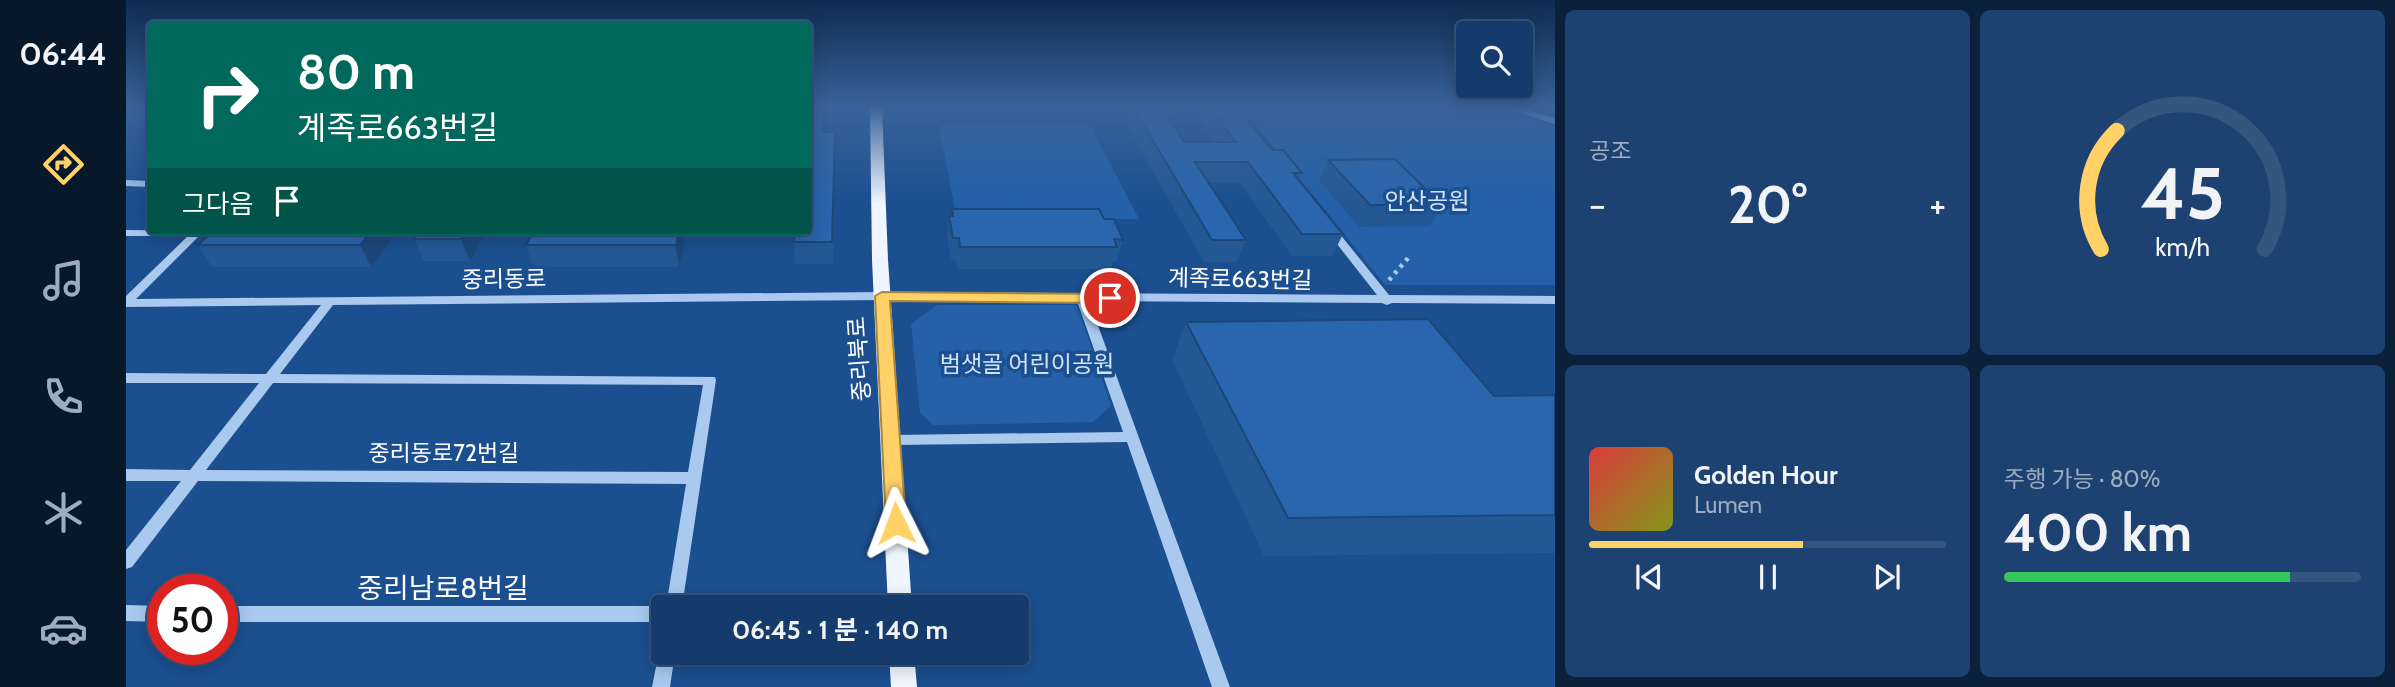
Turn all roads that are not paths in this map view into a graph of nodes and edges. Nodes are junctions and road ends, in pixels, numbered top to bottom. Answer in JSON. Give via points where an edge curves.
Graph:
{"nodes":[{"id":1,"x":877,"y":139,"type":"edge"},
{"id":2,"x":126,"y":183,"type":"edge"},
{"id":3,"x":147,"y":184,"type":"edge"},
{"id":4,"x":1322,"y":220,"type":"edge"},
{"id":5,"x":126,"y":233,"type":"edge"},
{"id":6,"x":147,"y":233,"type":"edge"},
{"id":7,"x":194,"y":235,"type":"edge"},
{"id":8,"x":882,"y":296,"type":"junction"},
{"id":9,"x":1082,"y":298,"type":"junction"},
{"id":10,"x":1555,"y":300,"type":"edge"},
{"id":11,"x":1387,"y":301,"type":"junction"},
{"id":12,"x":329,"y":302,"type":"junction"},
{"id":13,"x":126,"y":303,"type":"edge"},
{"id":14,"x":126,"y":378,"type":"edge"},
{"id":15,"x":268,"y":379,"type":"junction"},
{"id":16,"x":1132,"y":437,"type":"junction"},
{"id":17,"x":892,"y":440,"type":"junction"},
{"id":18,"x":126,"y":475,"type":"edge"},
{"id":19,"x":194,"y":475,"type":"junction"},
{"id":20,"x":695,"y":478,"type":"junction"},
{"id":21,"x":126,"y":562,"type":"edge"},
{"id":22,"x":676,"y":595,"type":"edge"},
{"id":23,"x":899,"y":595,"type":"edge"},
{"id":24,"x":126,"y":614,"type":"edge"},
{"id":25,"x":147,"y":614,"type":"edge"},
{"id":26,"x":238,"y":614,"type":"edge"},
{"id":27,"x":651,"y":614,"type":"edge"},
{"id":28,"x":664,"y":665,"type":"edge"},
{"id":29,"x":903,"y":665,"type":"edge"},
{"id":30,"x":661,"y":687,"type":"edge"},
{"id":31,"x":904,"y":687,"type":"edge"},
{"id":32,"x":1221,"y":687,"type":"edge"}],
"edges":[{"from":1,"to":8,"type":"main road","name":"중리북로"},
{"from":2,"to":3,"type":"street"},
{"from":4,"to":11,"type":"street"},
{"from":5,"to":6,"type":"street"},
{"from":7,"to":13,"type":"street"},
{"from":8,"to":9,"type":"street","name":"계족로663번길"},
{"from":8,"to":12,"type":"street","name":"중리동로"},
{"from":8,"to":17,"type":"main road","name":"중리북로"},
{"from":9,"to":11,"type":"street","name":"계족로663번길"},
{"from":9,"to":16,"type":"street"},
{"from":10,"to":11,"type":"street","name":"계족로663번길"},
{"from":12,"to":13,"type":"street","name":"중리동로"},
{"from":12,"to":15,"type":"street"},
{"from":14,"to":15,"type":"street"},
{"from":15,"to":19,"type":"street"},
{"from":15,"to":20,"type":"street","via":[[710,380]]},
{"from":16,"to":17,"type":"street"},
{"from":16,"to":32,"type":"street"},
{"from":17,"to":23,"type":"main road","name":"중리북로"},
{"from":18,"to":19,"type":"street","name":"중리동로72번길"},
{"from":19,"to":20,"type":"street","name":"중리동로72번길"},
{"from":19,"to":21,"type":"street"},
{"from":20,"to":22,"type":"street"},
{"from":24,"to":25,"type":"street"},
{"from":26,"to":27,"type":"street","name":"중리남로8번길"},
{"from":28,"to":30,"type":"street"},
{"from":29,"to":31,"type":"main road"}]}
